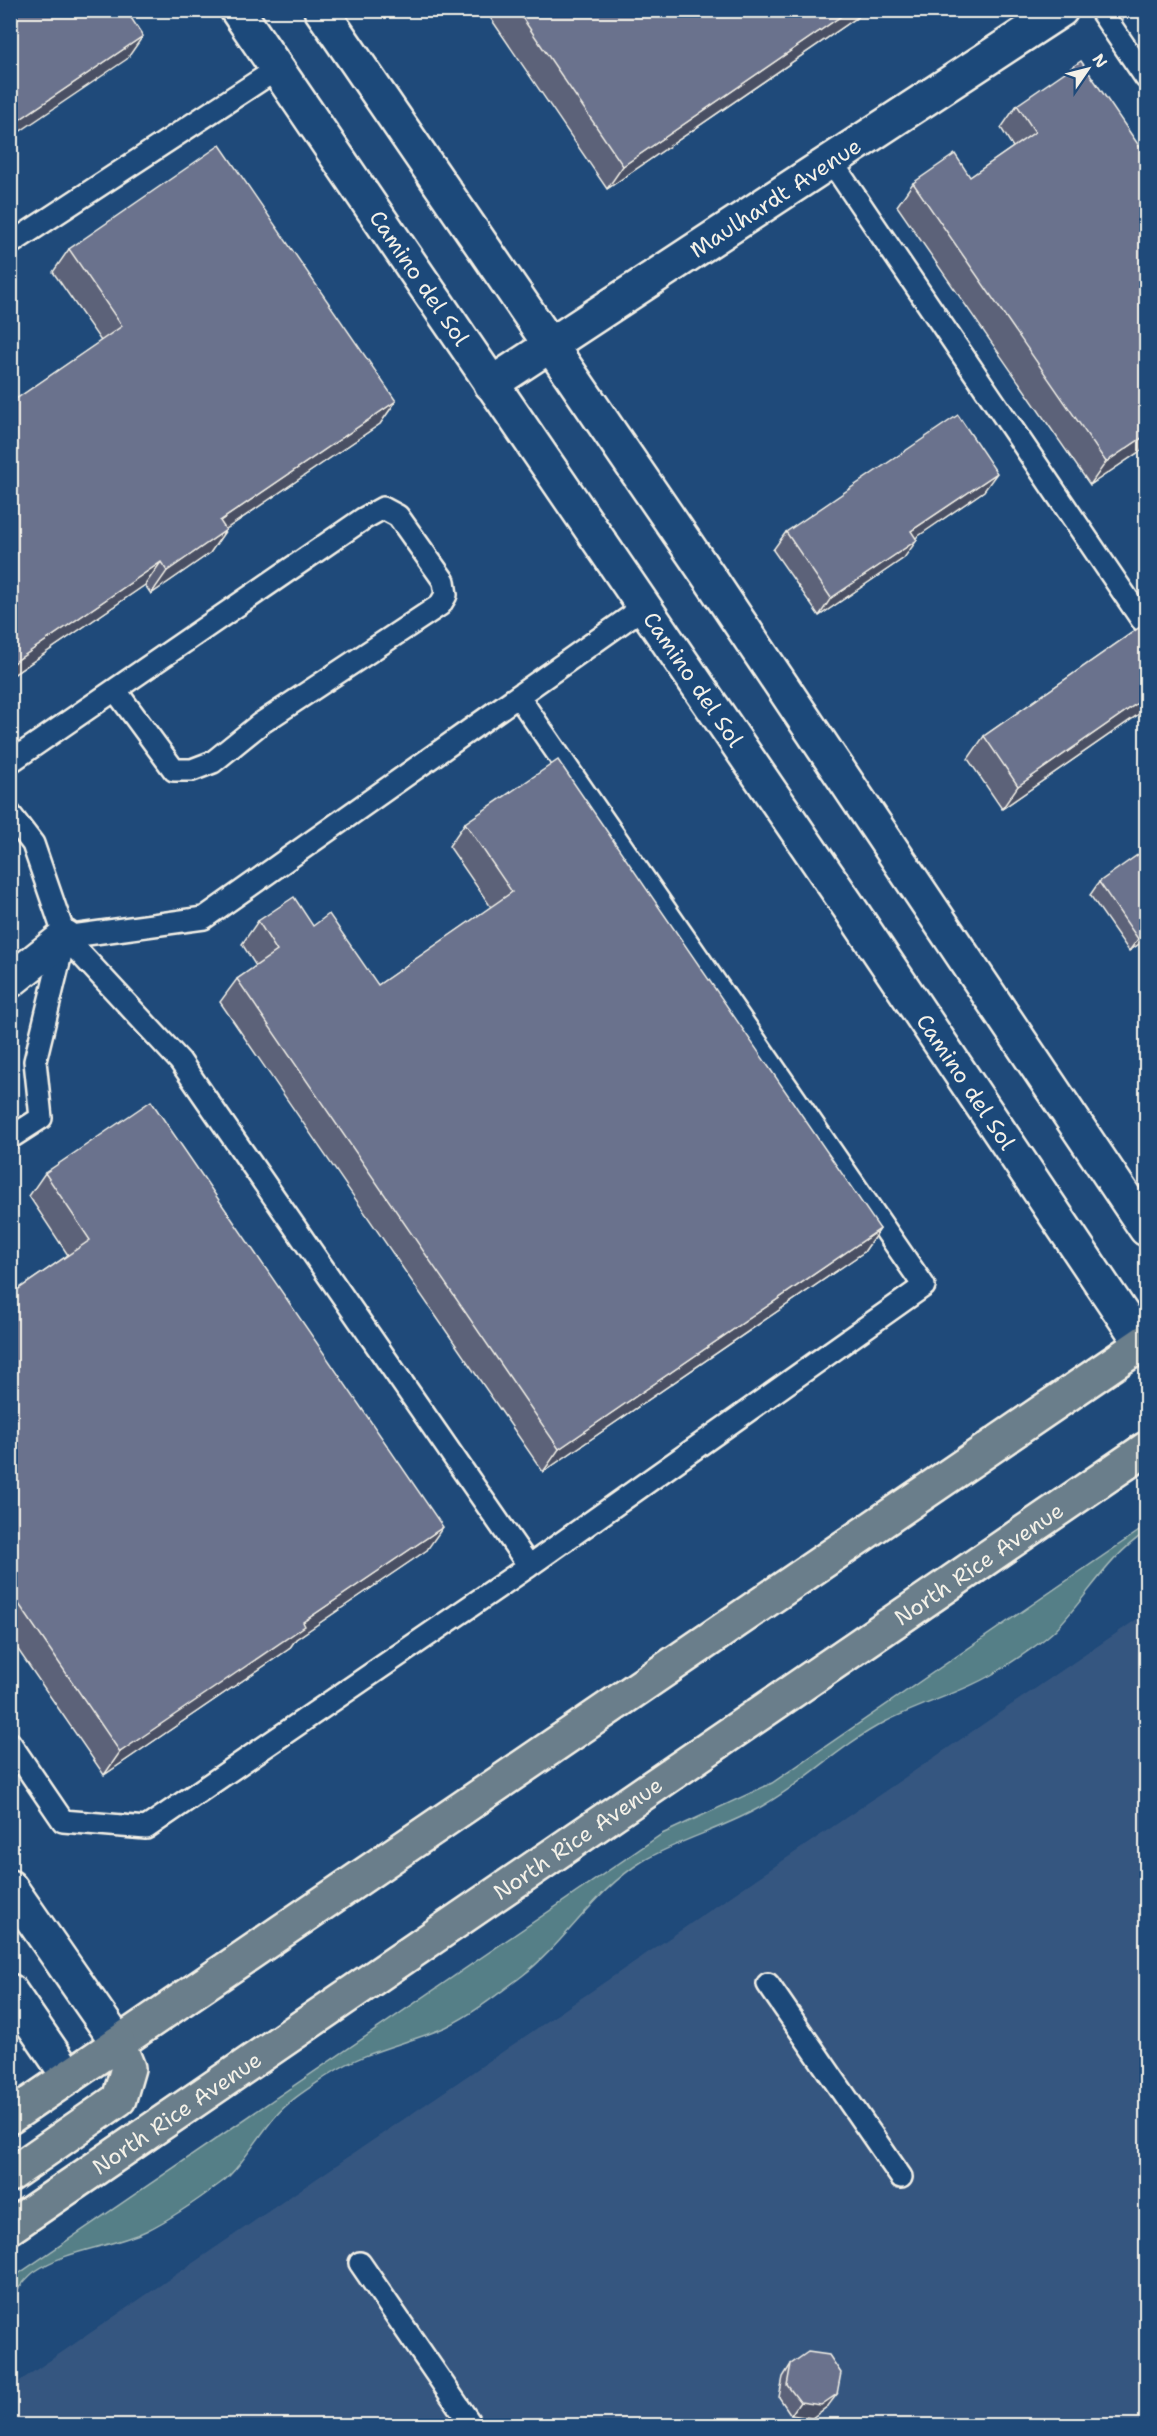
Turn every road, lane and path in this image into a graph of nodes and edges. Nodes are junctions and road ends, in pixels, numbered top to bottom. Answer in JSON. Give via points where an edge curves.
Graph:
{"nodes":[{"id":1,"x":237,"y":10,"type":"edge"},
{"id":2,"x":321,"y":10,"type":"edge"},
{"id":3,"x":1061,"y":10,"type":"edge"},
{"id":4,"x":1100,"y":10,"type":"edge"},
{"id":5,"x":277,"y":69,"type":"junction"},
{"id":6,"x":1146,"y":78,"type":"edge"},
{"id":7,"x":831,"y":161,"type":"junction"},
{"id":8,"x":10,"y":244,"type":"edge"},
{"id":9,"x":550,"y":345,"type":"junction"},
{"id":10,"x":491,"y":384,"type":"junction"},
{"id":11,"x":644,"y":607,"type":"junction"},
{"id":12,"x":1146,"y":617,"type":"edge"},
{"id":13,"x":116,"y":691,"type":"junction"},
{"id":14,"x":518,"y":696,"type":"junction"},
{"id":15,"x":10,"y":762,"type":"edge"},
{"id":16,"x":10,"y":814,"type":"edge"},
{"id":17,"x":65,"y":938,"type":"junction"},
{"id":18,"x":10,"y":981,"type":"edge"},
{"id":19,"x":10,"y":1138,"type":"edge"},
{"id":20,"x":1146,"y":1229,"type":"edge"},
{"id":21,"x":1145,"y":1345,"type":"edge"},
{"id":22,"x":1146,"y":1449,"type":"edge"},
{"id":23,"x":529,"y":1566,"type":"junction"},
{"id":24,"x":10,"y":1743,"type":"edge"},
{"id":25,"x":10,"y":1887,"type":"edge"},
{"id":26,"x":768,"y":1984,"type":"dead end"},
{"id":27,"x":10,"y":1991,"type":"edge"},
{"id":28,"x":118,"y":2043,"type":"junction"},
{"id":29,"x":69,"y":2077,"type":"junction"},
{"id":30,"x":10,"y":2117,"type":"edge"},
{"id":31,"x":10,"y":2175,"type":"edge"},
{"id":32,"x":901,"y":2177,"type":"dead end"},
{"id":33,"x":10,"y":2227,"type":"edge"},
{"id":34,"x":360,"y":2263,"type":"dead end"},
{"id":35,"x":472,"y":2426,"type":"edge"}],
"edges":[{"from":1,"to":5,"type":"street","name":"Camino del Sol"},
{"from":2,"to":9,"type":"street"},
{"from":3,"to":7,"type":"street","name":"Maulhardt Avenue"},
{"from":4,"to":6,"type":"lane"},
{"from":5,"to":8,"type":"lane"},
{"from":5,"to":10,"type":"street","name":"Camino del Sol"},
{"from":7,"to":9,"type":"street","name":"Maulhardt Avenue"},
{"from":7,"to":12,"type":"lane","via":[[1142,620]]},
{"from":9,"to":10,"type":"street","name":"Maulhardt Avenue"},
{"from":9,"to":20,"type":"street"},
{"from":10,"to":11,"type":"street","name":"Camino del Sol"},
{"from":11,"to":14,"type":"lane"},
{"from":11,"to":21,"type":"street","name":"Camino del Sol"},
{"from":13,"to":13,"type":"lane","via":[[174,770],[192,770],[213,762],[260,724],[440,605],[447,595],[444,581],[398,516],[383,508]]},
{"from":13,"to":15,"type":"lane"},
{"from":14,"to":17,"type":"lane","via":[[204,918]]},
{"from":14,"to":23,"type":"lane","via":[[924,1286]]},
{"from":16,"to":17,"type":"lane","via":[[33,844]]},
{"from":17,"to":18,"type":"street"},
{"from":17,"to":19,"type":"lane","via":[[35,1061],[41,1118]]},
{"from":17,"to":23,"type":"lane","via":[[180,1061]]},
{"from":21,"to":28,"type":"highway"},
{"from":22,"to":33,"type":"highway","name":"North Rice Avenue"},
{"from":23,"to":24,"type":"lane","via":[[146,1828],[63,1821]]},
{"from":25,"to":28,"type":"street"},
{"from":26,"to":32,"type":"lane"},
{"from":27,"to":29,"type":"street"},
{"from":28,"to":29,"type":"highway"},
{"from":28,"to":31,"type":"highway","via":[[128,2068],[119,2098]]},
{"from":29,"to":30,"type":"highway"},
{"from":34,"to":35,"type":"lane"}]}
